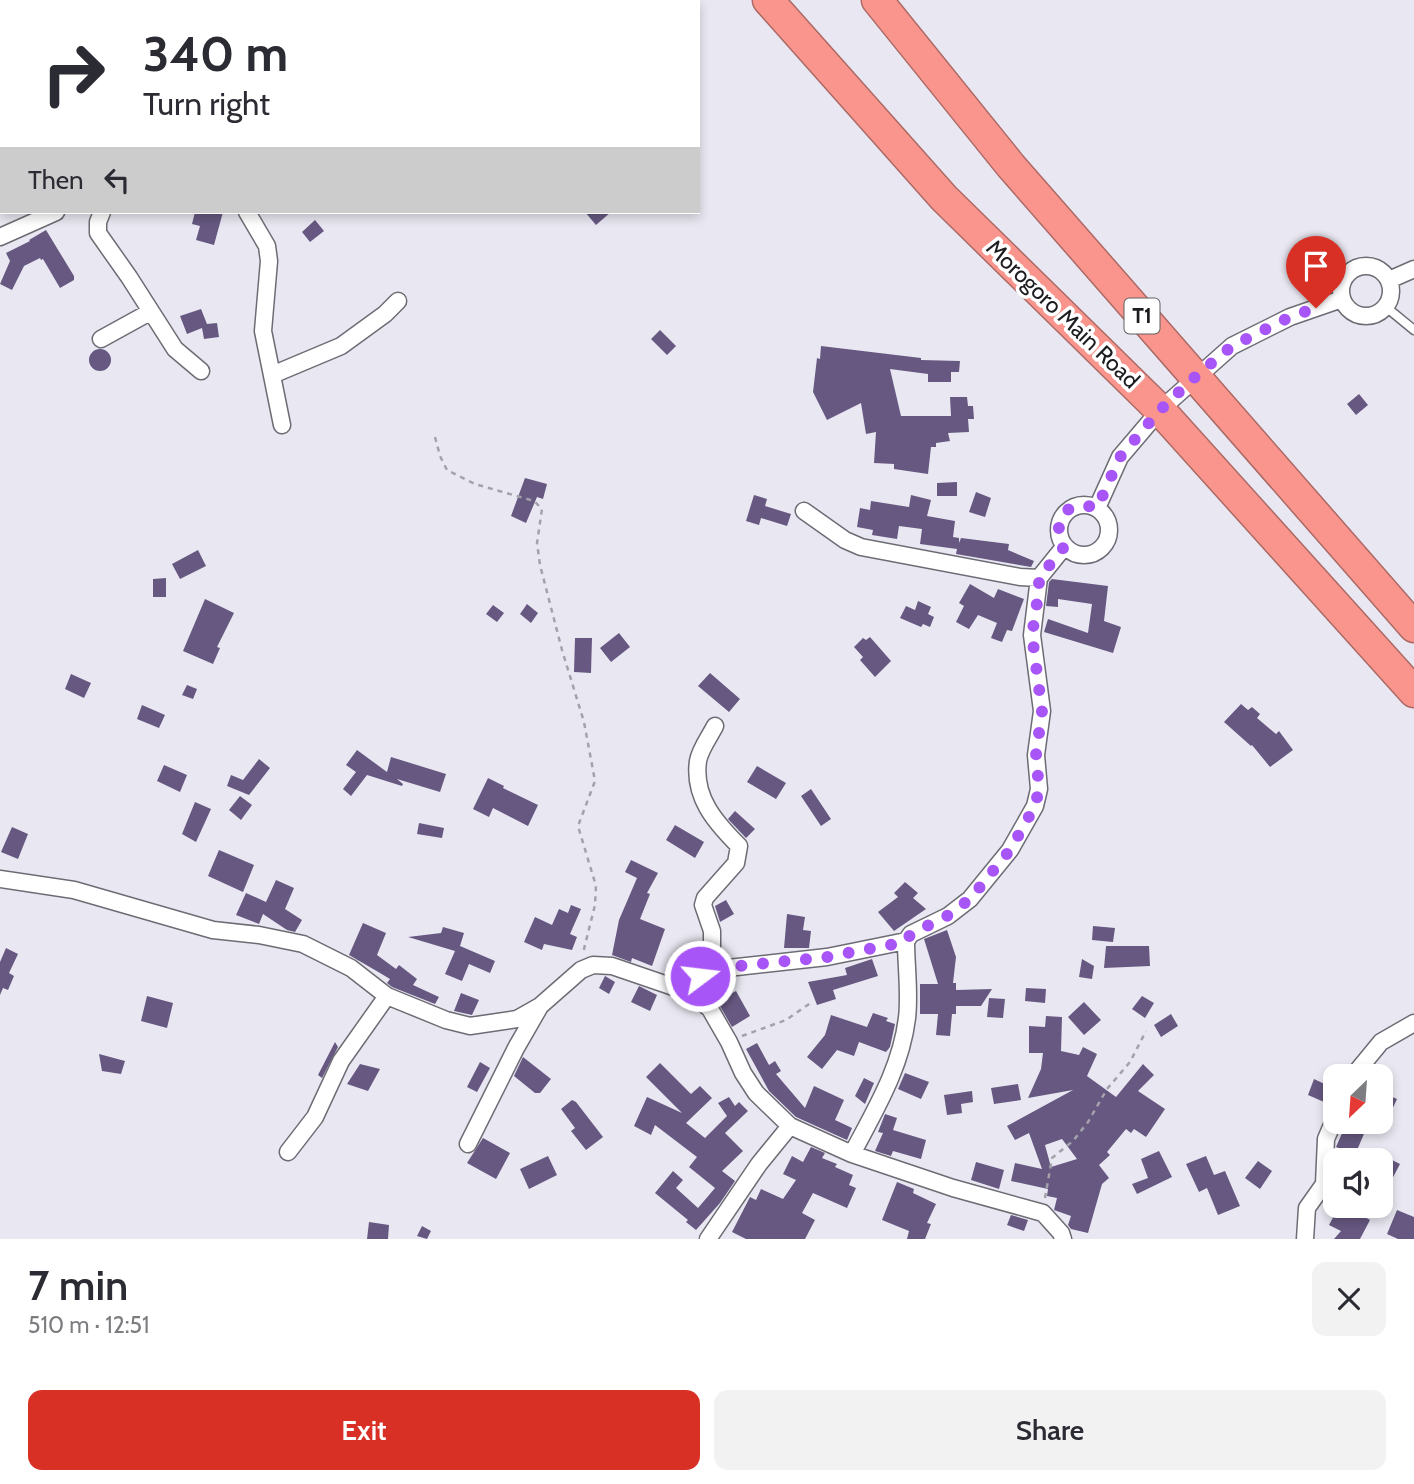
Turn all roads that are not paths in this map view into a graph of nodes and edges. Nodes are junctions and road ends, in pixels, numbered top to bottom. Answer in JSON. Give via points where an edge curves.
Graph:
{"nodes":[{"id":1,"x":768,"y":0,"type":"edge"},
{"id":2,"x":877,"y":0,"type":"edge"},
{"id":3,"x":52,"y":214,"type":"edge"},
{"id":4,"x":101,"y":214,"type":"edge"},
{"id":5,"x":248,"y":214,"type":"edge"},
{"id":6,"x":0,"y":237,"type":"edge"},
{"id":7,"x":1414,"y":268,"type":"edge"},
{"id":8,"x":1390,"y":279,"type":"junction"},
{"id":9,"x":1342,"y":299,"type":"junction"},
{"id":10,"x":398,"y":301,"type":"dead end"},
{"id":11,"x":1386,"y":307,"type":"junction"},
{"id":12,"x":149,"y":312,"type":"junction"},
{"id":13,"x":1414,"y":330,"type":"edge"},
{"id":14,"x":101,"y":339,"type":"dead end"},
{"id":15,"x":201,"y":371,"type":"dead end"},
{"id":16,"x":272,"y":375,"type":"junction"},
{"id":17,"x":1195,"y":377,"type":"junction"},
{"id":18,"x":1160,"y":410,"type":"junction"},
{"id":19,"x":282,"y":425,"type":"dead end"},
{"id":20,"x":1097,"y":508,"type":"junction"},
{"id":21,"x":804,"y":511,"type":"dead end"},
{"id":22,"x":1064,"y":547,"type":"junction"},
{"id":23,"x":1039,"y":578,"type":"junction"},
{"id":24,"x":1414,"y":626,"type":"edge"},
{"id":25,"x":1414,"y":692,"type":"edge"},
{"id":26,"x":715,"y":726,"type":"dead end"},
{"id":27,"x":0,"y":879,"type":"edge"},
{"id":28,"x":905,"y":942,"type":"junction"},
{"id":29,"x":700,"y":976,"type":"junction"},
{"id":30,"x":691,"y":993,"type":"junction"},
{"id":31,"x":387,"y":996,"type":"junction"},
{"id":32,"x":540,"y":1006,"type":"junction"},
{"id":33,"x":1414,"y":1023,"type":"edge"},
{"id":34,"x":1363,"y":1064,"type":"edge"},
{"id":35,"x":790,"y":1126,"type":"junction"},
{"id":36,"x":1328,"y":1134,"type":"edge"},
{"id":37,"x":468,"y":1144,"type":"dead end"},
{"id":38,"x":288,"y":1152,"type":"dead end"},
{"id":39,"x":852,"y":1154,"type":"junction"},
{"id":40,"x":708,"y":1239,"type":"edge"},
{"id":41,"x":1063,"y":1239,"type":"edge"},
{"id":42,"x":1305,"y":1239,"type":"edge"}],
"edges":[{"from":1,"to":18,"type":"highway","name":"Morogoro Main Road","number":"T1","via":[[944,198]]},
{"from":2,"to":17,"type":"highway","number":"T1","via":[[1011,166]]},
{"from":3,"to":6,"type":"street"},
{"from":4,"to":12,"type":"street","via":[[98,233]]},
{"from":5,"to":16,"type":"street","via":[[267,246],[263,331]]},
{"from":7,"to":8,"type":"street"},
{"from":8,"to":9,"type":"street","via":[[1380,269],[1358,266],[1346,274],[1340,288]]},
{"from":8,"to":11,"type":"street","via":[[1392,294]]},
{"from":9,"to":11,"type":"street","via":[[1347,309],[1360,316],[1374,316]]},
{"from":9,"to":17,"type":"street","via":[[1290,317],[1232,346]]},
{"from":10,"to":16,"type":"street","via":[[341,346]]},
{"from":11,"to":13,"type":"lane"},
{"from":12,"to":14,"type":"street"},
{"from":12,"to":15,"type":"street","via":[[175,349]]},
{"from":16,"to":19,"type":"street"},
{"from":17,"to":18,"type":"street"},
{"from":17,"to":24,"type":"highway","number":"T1"},
{"from":18,"to":20,"type":"street","via":[[1120,457]]},
{"from":18,"to":25,"type":"highway","name":"Morogoro Main Road","number":"T1"},
{"from":20,"to":22,"type":"street","via":[[1083,504],[1069,508],[1059,520],[1058,534]]},
{"from":20,"to":22,"type":"street","via":[[1109,525],[1104,546],[1084,556]]},
{"from":21,"to":23,"type":"street","via":[[861,547]]},
{"from":22,"to":23,"type":"street"},
{"from":23,"to":28,"type":"street","via":[[1032,635],[1042,711],[1035,806],[1010,850],[970,899]]},
{"from":26,"to":29,"type":"street","via":[[698,759],[700,796],[718,826],[739,846],[736,863],[705,898],[712,946]]},
{"from":27,"to":31,"type":"street","via":[[74,890],[213,930],[303,944],[351,968]]},
{"from":28,"to":29,"type":"street","via":[[827,957],[719,968]]},
{"from":28,"to":39,"type":"street","via":[[908,1017],[899,1058]]},
{"from":29,"to":30,"type":"street"},
{"from":30,"to":32,"type":"street","via":[[612,966],[593,965]]},
{"from":30,"to":35,"type":"street","via":[[710,1009],[756,1093]]},
{"from":31,"to":32,"type":"street","via":[[470,1026],[517,1019]]},
{"from":31,"to":38,"type":"street","via":[[341,1061],[315,1117]]},
{"from":32,"to":37,"type":"street"},
{"from":33,"to":34,"type":"street","via":[[1381,1042]]},
{"from":35,"to":39,"type":"street"},
{"from":35,"to":40,"type":"street"},
{"from":36,"to":42,"type":"street","via":[[1324,1185],[1307,1208]]},
{"from":39,"to":41,"type":"street","via":[[1043,1213]]}]}
